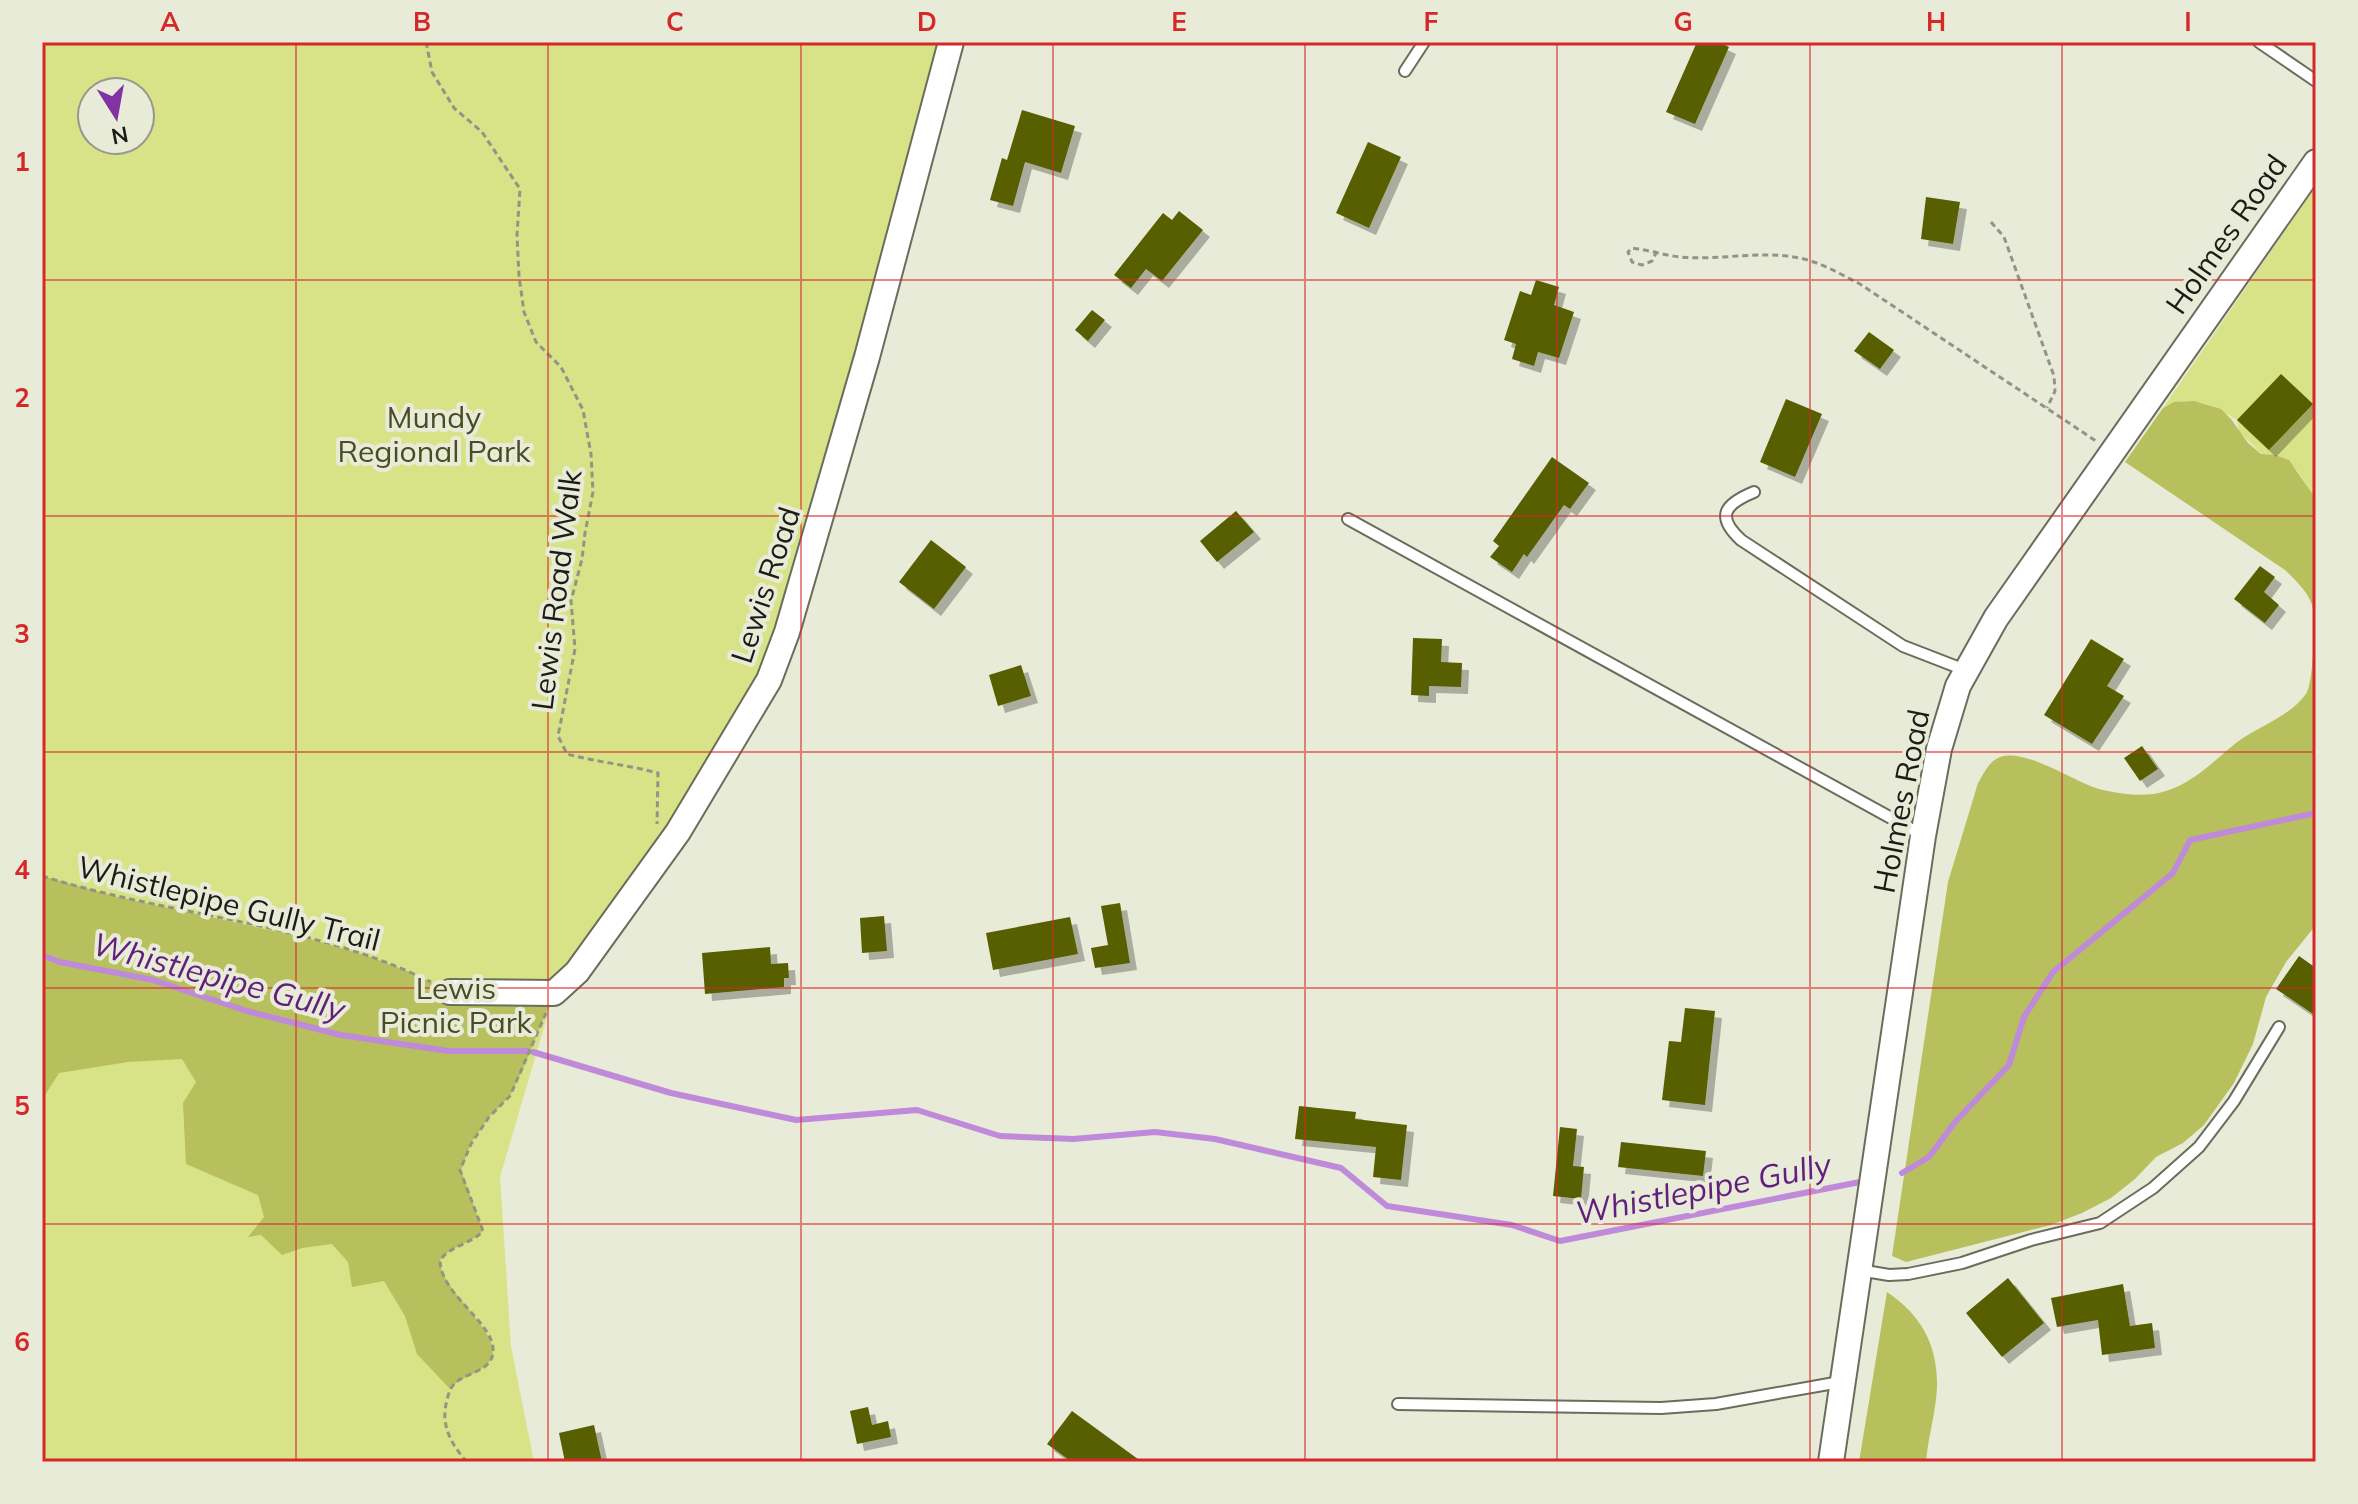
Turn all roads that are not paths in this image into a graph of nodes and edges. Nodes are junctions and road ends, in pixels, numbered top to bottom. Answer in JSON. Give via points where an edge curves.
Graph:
{"nodes":[{"id":1,"x":951,"y":42,"type":"edge"},
{"id":2,"x":1424,"y":42,"type":"edge"},
{"id":3,"x":2259,"y":42,"type":"edge"},
{"id":4,"x":1405,"y":71,"type":"dead end"},
{"id":5,"x":2316,"y":81,"type":"edge"},
{"id":6,"x":2316,"y":162,"type":"edge"},
{"id":7,"x":1754,"y":492,"type":"dead end"},
{"id":8,"x":1348,"y":519,"type":"dead end"},
{"id":9,"x":1967,"y":671,"type":"junction"},
{"id":10,"x":1923,"y":836,"type":"junction"},
{"id":11,"x":450,"y":992,"type":"road end"},
{"id":12,"x":2279,"y":1027,"type":"dead end"},
{"id":13,"x":1858,"y":1270,"type":"junction"},
{"id":14,"x":1842,"y":1382,"type":"junction"},
{"id":15,"x":1398,"y":1404,"type":"dead end"},
{"id":16,"x":1831,"y":1462,"type":"edge"}],
"edges":[{"from":1,"to":11,"type":"street","name":"Lewis Road","via":[[867,357],[769,680],[678,832],[577,972],[554,993]]},
{"from":2,"to":4,"type":"lane"},
{"from":3,"to":5,"type":"lane"},
{"from":6,"to":9,"type":"street","name":"Holmes Road","via":[[1996,618]]},
{"from":7,"to":9,"type":"lane","via":[[1731,504],[1725,517],[1741,540],[1903,646]]},
{"from":8,"to":10,"type":"lane"},
{"from":9,"to":10,"type":"street","name":"Holmes Road","via":[[1939,749]]},
{"from":10,"to":13,"type":"street","name":"Holmes Road"},
{"from":12,"to":13,"type":"lane","via":[[2199,1147],[2153,1188],[2100,1223],[1908,1274]]},
{"from":13,"to":14,"type":"street","name":"Holmes Road"},
{"from":14,"to":15,"type":"lane","via":[[1661,1408]]},
{"from":14,"to":16,"type":"street","name":"Holmes Road"}]}
